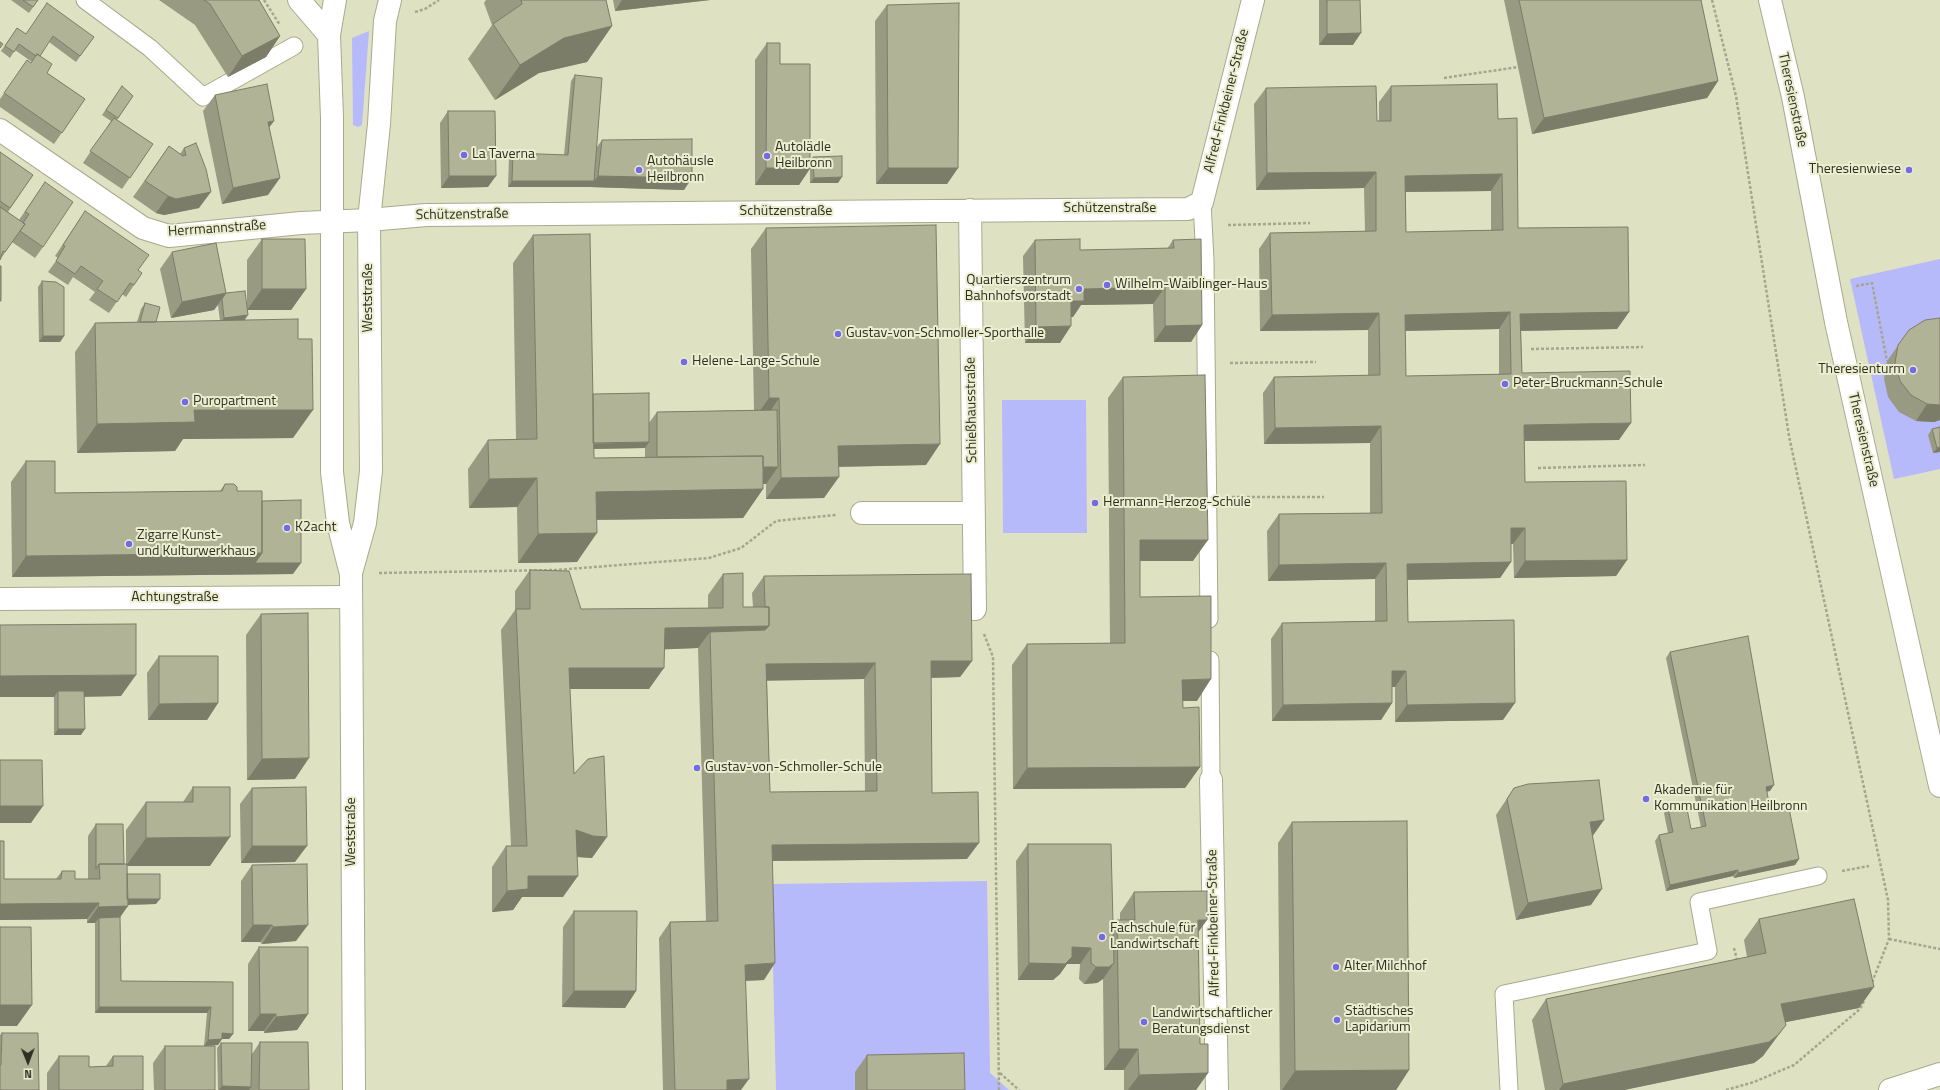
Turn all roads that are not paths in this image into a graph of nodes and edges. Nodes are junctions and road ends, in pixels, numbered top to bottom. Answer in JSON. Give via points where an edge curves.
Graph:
{"nodes":[{"id":1,"x":85,"y":0,"type":"edge"},
{"id":2,"x":298,"y":0,"type":"edge"},
{"id":3,"x":336,"y":0,"type":"edge"},
{"id":4,"x":382,"y":0,"type":"edge"},
{"id":5,"x":390,"y":0,"type":"edge"},
{"id":6,"x":1252,"y":0,"type":"edge"},
{"id":7,"x":1770,"y":0,"type":"edge"},
{"id":8,"x":386,"y":21,"type":"junction"},
{"id":9,"x":329,"y":35,"type":"junction"},
{"id":10,"x":294,"y":46,"type":"dead end"},
{"id":11,"x":0,"y":130,"type":"edge"},
{"id":12,"x":1202,"y":202,"type":"junction"},
{"id":13,"x":970,"y":210,"type":"junction"},
{"id":14,"x":331,"y":220,"type":"junction"},
{"id":15,"x":369,"y":220,"type":"junction"},
{"id":16,"x":862,"y":513,"type":"road end"},
{"id":17,"x":973,"y":513,"type":"junction"},
{"id":18,"x":351,"y":574,"type":"junction"},
{"id":19,"x":351,"y":597,"type":"junction"},
{"id":20,"x":0,"y":599,"type":"edge"},
{"id":21,"x":975,"y":609,"type":"road end"},
{"id":22,"x":1211,"y":780,"type":"joint"},
{"id":23,"x":1940,"y":786,"type":"edge"},
{"id":24,"x":1818,"y":876,"type":"dead end"},
{"id":25,"x":1940,"y":1074,"type":"edge"},
{"id":26,"x":354,"y":1090,"type":"edge"},
{"id":27,"x":1217,"y":1090,"type":"edge"},
{"id":28,"x":1509,"y":1090,"type":"edge"},
{"id":29,"x":1890,"y":1090,"type":"edge"}],
"edges":[{"from":1,"to":10,"type":"lane","via":[[150,48],[203,97]]},
{"from":2,"to":9,"type":"street"},
{"from":3,"to":9,"type":"street","name":"Weststraße"},
{"from":4,"to":8,"type":"street","name":"Weststraße"},
{"from":5,"to":8,"type":"street","name":"Weststraße"},
{"from":6,"to":12,"type":"street","name":"Alfred-Finkbeiner-Straße"},
{"from":7,"to":23,"type":"street","name":"Theresienstraße","via":[[1793,97],[1836,322]]},
{"from":8,"to":15,"type":"street","name":"Weststraße"},
{"from":9,"to":14,"type":"street","name":"Weststraße","via":[[332,118]]},
{"from":11,"to":14,"type":"street","name":"Herrmannstraße","via":[[143,228],[169,236]]},
{"from":12,"to":13,"type":"street","name":"Schützenstraße","via":[[1188,209]]},
{"from":12,"to":22,"type":"lane"},
{"from":13,"to":15,"type":"street","name":"Schützenstraße","via":[[426,215]]},
{"from":13,"to":17,"type":"street","name":"Schießhausstraße"},
{"from":14,"to":15,"type":"street","name":"Herrmannstraße"},
{"from":14,"to":18,"type":"street","name":"Weststraße","via":[[332,472],[338,523]]},
{"from":15,"to":18,"type":"street","name":"Weststraße","via":[[371,471],[365,522]]},
{"from":16,"to":17,"type":"street"},
{"from":17,"to":21,"type":"street","name":"Schießhausstraße"},
{"from":18,"to":19,"type":"street","name":"Weststraße"},
{"from":19,"to":20,"type":"street","name":"Achtungstraße"},
{"from":19,"to":26,"type":"street","name":"Weststraße"},
{"from":22,"to":27,"type":"street","name":"Alfred-Finkbeiner-Straße"},
{"from":24,"to":28,"type":"lane","via":[[1699,902],[1708,951],[1504,994]]},
{"from":25,"to":29,"type":"street"}]}
